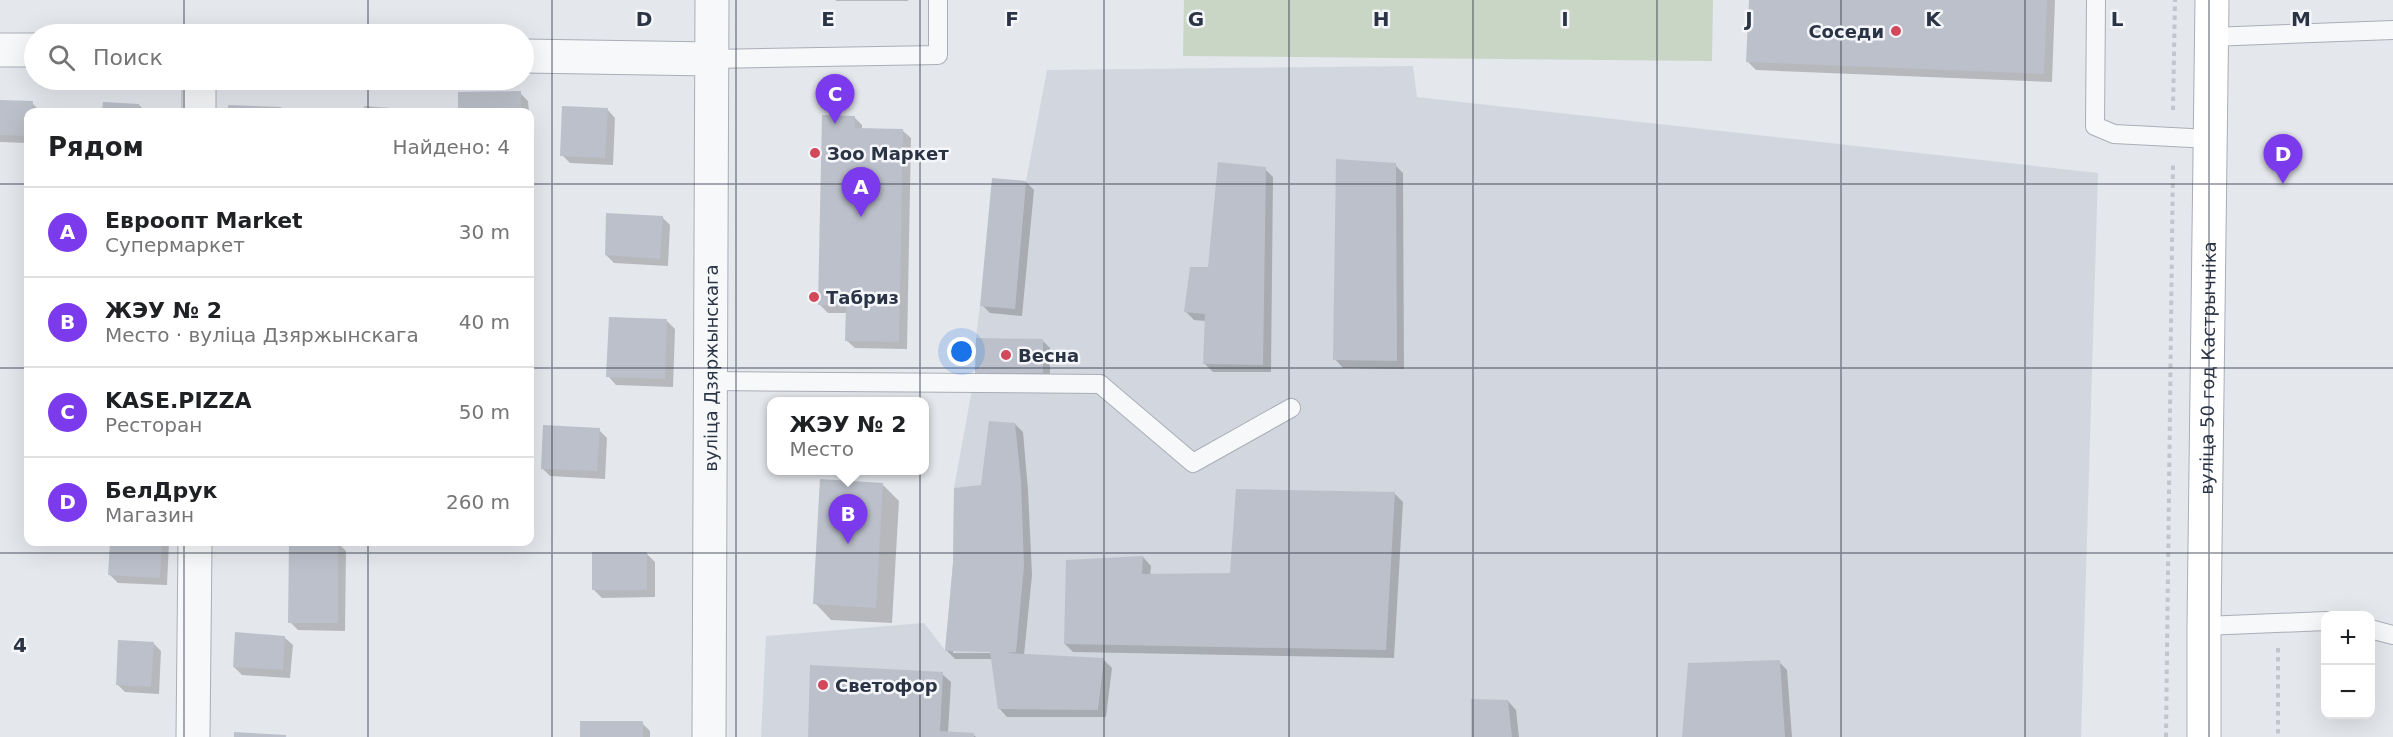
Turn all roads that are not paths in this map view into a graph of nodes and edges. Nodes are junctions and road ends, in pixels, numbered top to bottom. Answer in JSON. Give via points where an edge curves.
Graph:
{"nodes":[{"id":1,"x":712,"y":0,"type":"edge"},
{"id":2,"x":938,"y":0,"type":"edge"},
{"id":3,"x":2096,"y":0,"type":"edge"},
{"id":4,"x":2212,"y":0,"type":"edge"},
{"id":5,"x":2393,"y":30,"type":"edge"},
{"id":6,"x":2211,"y":37,"type":"junction"},
{"id":7,"x":0,"y":50,"type":"edge"},
{"id":8,"x":24,"y":50,"type":"edge"},
{"id":9,"x":534,"y":56,"type":"edge"},
{"id":10,"x":712,"y":59,"type":"junction"},
{"id":11,"x":199,"y":90,"type":"edge"},
{"id":12,"x":199,"y":108,"type":"edge"},
{"id":13,"x":2210,"y":139,"type":"junction"},
{"id":14,"x":711,"y":381,"type":"junction"},
{"id":15,"x":1291,"y":408,"type":"dead end"},
{"id":16,"x":195,"y":546,"type":"edge"},
{"id":17,"x":2321,"y":621,"type":"edge"},
{"id":18,"x":2204,"y":626,"type":"junction"},
{"id":19,"x":2375,"y":630,"type":"edge"},
{"id":20,"x":2393,"y":635,"type":"edge"},
{"id":21,"x":193,"y":737,"type":"edge"},
{"id":22,"x":709,"y":737,"type":"edge"},
{"id":23,"x":2205,"y":737,"type":"edge"}],
"edges":[{"from":1,"to":10,"type":"street","name":"вуліца Дзяржынскага"},
{"from":2,"to":10,"type":"lane","via":[[938,55]]},
{"from":3,"to":13,"type":"lane","via":[[2094,126],[2114,134]]},
{"from":4,"to":6,"type":"main road","name":"вуліца 50 год Кастрычніка"},
{"from":5,"to":6,"type":"lane"},
{"from":6,"to":13,"type":"main road","name":"вуліца 50 год Кастрычніка"},
{"from":7,"to":8,"type":"street"},
{"from":9,"to":10,"type":"street"},
{"from":10,"to":14,"type":"street","name":"вуліца Дзяржынскага"},
{"from":11,"to":12,"type":"street"},
{"from":13,"to":18,"type":"main road","name":"вуліца 50 год Кастрычніка"},
{"from":14,"to":15,"type":"lane","via":[[1100,384],[1193,463]]},
{"from":14,"to":22,"type":"street","name":"вуліца Дзяржынскага"},
{"from":16,"to":21,"type":"street"},
{"from":17,"to":18,"type":"lane"},
{"from":18,"to":23,"type":"main road","name":"вуліца 50 год Кастрычніка"},
{"from":19,"to":20,"type":"lane"}]}
